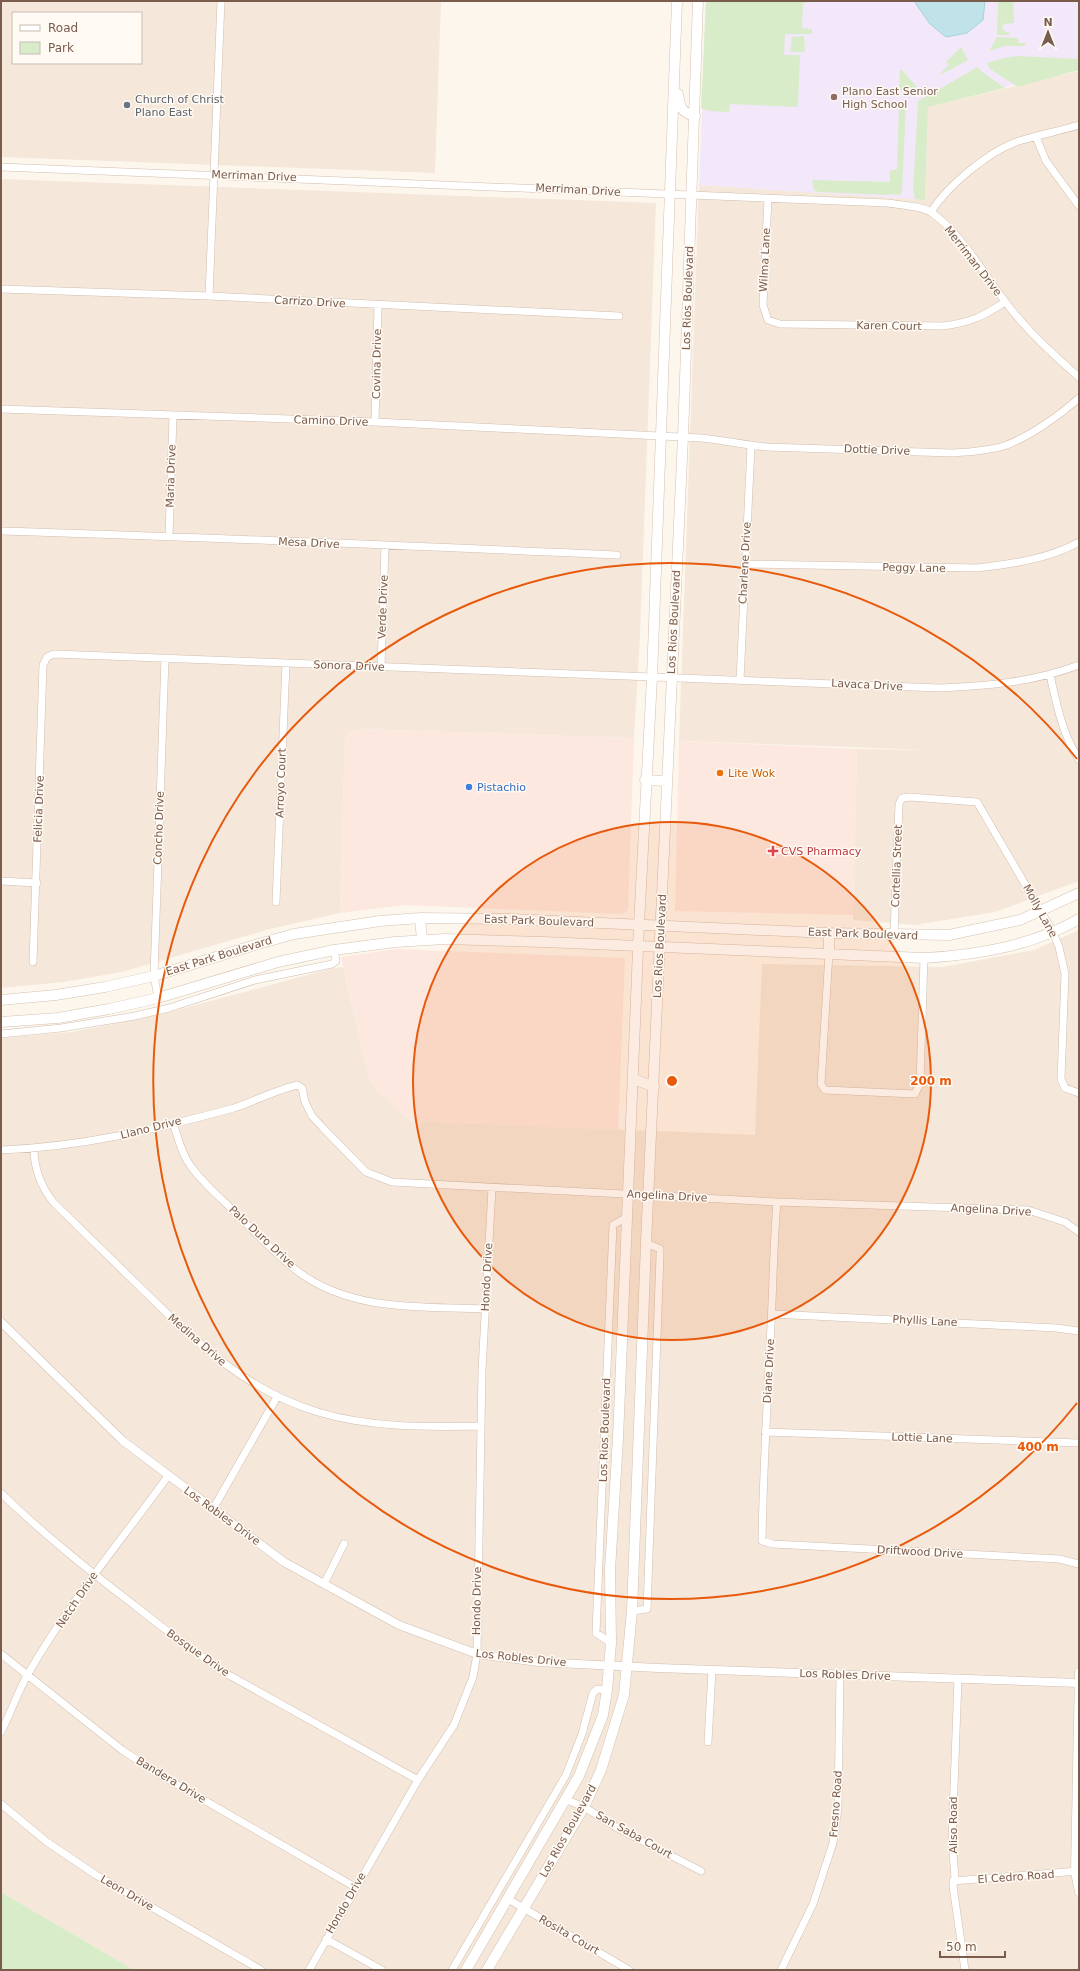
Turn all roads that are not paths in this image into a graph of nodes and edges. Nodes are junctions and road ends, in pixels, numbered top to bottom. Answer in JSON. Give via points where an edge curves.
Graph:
{"nodes":[{"id":1,"x":221,"y":1,"type":"edge"},
{"id":2,"x":677,"y":1,"type":"edge"},
{"id":3,"x":698,"y":1,"type":"edge"},
{"id":4,"x":676,"y":62,"type":"junction"},
{"id":5,"x":695,"y":116,"type":"junction"},
{"id":6,"x":1079,"y":126,"type":"edge"},
{"id":7,"x":1036,"y":137,"type":"junction"},
{"id":8,"x":1,"y":167,"type":"edge"},
{"id":9,"x":215,"y":174,"type":"junction"},
{"id":10,"x":670,"y":194,"type":"junction"},
{"id":11,"x":692,"y":195,"type":"junction"},
{"id":12,"x":768,"y":198,"type":"junction"},
{"id":13,"x":1079,"y":206,"type":"edge"},
{"id":14,"x":931,"y":212,"type":"junction"},
{"id":15,"x":1,"y":289,"type":"edge"},
{"id":16,"x":209,"y":296,"type":"junction"},
{"id":17,"x":1005,"y":302,"type":"junction"},
{"id":18,"x":378,"y":305,"type":"junction"},
{"id":19,"x":619,"y":316,"type":"dead end"},
{"id":20,"x":768,"y":320,"type":"joint"},
{"id":21,"x":1079,"y":377,"type":"edge"},
{"id":22,"x":1079,"y":398,"type":"edge"},
{"id":23,"x":1,"y":409,"type":"edge"},
{"id":24,"x":173,"y":416,"type":"junction"},
{"id":25,"x":375,"y":422,"type":"junction"},
{"id":26,"x":661,"y":436,"type":"junction"},
{"id":27,"x":683,"y":437,"type":"junction"},
{"id":28,"x":751,"y":446,"type":"junction"},
{"id":29,"x":1,"y":531,"type":"edge"},
{"id":30,"x":169,"y":536,"type":"junction"},
{"id":31,"x":1079,"y":542,"type":"edge"},
{"id":32,"x":385,"y":546,"type":"junction"},
{"id":33,"x":617,"y":555,"type":"dead end"},
{"id":34,"x":744,"y":564,"type":"junction"},
{"id":35,"x":47,"y":657,"type":"joint"},
{"id":36,"x":165,"y":658,"type":"junction"},
{"id":37,"x":286,"y":663,"type":"junction"},
{"id":38,"x":1079,"y":665,"type":"edge"},
{"id":39,"x":381,"y":667,"type":"junction"},
{"id":40,"x":1050,"y":675,"type":"junction"},
{"id":41,"x":652,"y":678,"type":"junction"},
{"id":42,"x":672,"y":678,"type":"junction"},
{"id":43,"x":740,"y":680,"type":"junction"},
{"id":44,"x":1079,"y":760,"type":"edge"},
{"id":45,"x":646,"y":780,"type":"junction"},
{"id":46,"x":667,"y":781,"type":"junction"},
{"id":47,"x":977,"y":802,"type":"joint"},
{"id":48,"x":1,"y":881,"type":"edge"},
{"id":49,"x":37,"y":883,"type":"junction"},
{"id":50,"x":1079,"y":893,"type":"edge"},
{"id":51,"x":276,"y":902,"type":"dead end"},
{"id":52,"x":1041,"y":912,"type":"junction"},
{"id":53,"x":420,"y":918,"type":"junction"},
{"id":54,"x":1079,"y":919,"type":"edge"},
{"id":55,"x":639,"y":925,"type":"junction"},
{"id":56,"x":662,"y":926,"type":"junction"},
{"id":57,"x":1053,"y":932,"type":"junction"},
{"id":58,"x":829,"y":933,"type":"junction"},
{"id":59,"x":894,"y":935,"type":"junction"},
{"id":60,"x":422,"y":940,"type":"junction"},
{"id":61,"x":638,"y":946,"type":"junction"},
{"id":62,"x":660,"y":947,"type":"junction"},
{"id":63,"x":334,"y":950,"type":"junction"},
{"id":64,"x":829,"y":954,"type":"junction"},
{"id":65,"x":924,"y":958,"type":"junction"},
{"id":66,"x":33,"y":962,"type":"dead end"},
{"id":67,"x":154,"y":976,"type":"junction"},
{"id":68,"x":158,"y":998,"type":"junction"},
{"id":69,"x":1,"y":1000,"type":"edge"},
{"id":70,"x":1,"y":1022,"type":"edge"},
{"id":71,"x":1,"y":1034,"type":"edge"},
{"id":72,"x":633,"y":1083,"type":"junction"},
{"id":73,"x":297,"y":1085,"type":"joint"},
{"id":74,"x":654,"y":1087,"type":"junction"},
{"id":75,"x":1079,"y":1093,"type":"edge"},
{"id":76,"x":173,"y":1123,"type":"junction"},
{"id":77,"x":34,"y":1148,"type":"junction"},
{"id":78,"x":1,"y":1150,"type":"edge"},
{"id":79,"x":492,"y":1188,"type":"junction"},
{"id":80,"x":628,"y":1194,"type":"junction"},
{"id":81,"x":649,"y":1195,"type":"junction"},
{"id":82,"x":777,"y":1202,"type":"junction"},
{"id":83,"x":627,"y":1217,"type":"junction"},
{"id":84,"x":1079,"y":1232,"type":"edge"},
{"id":85,"x":646,"y":1243,"type":"junction"},
{"id":86,"x":484,"y":1308,"type":"junction"},
{"id":87,"x":772,"y":1314,"type":"junction"},
{"id":88,"x":1,"y":1322,"type":"edge"},
{"id":89,"x":1079,"y":1331,"type":"edge"},
{"id":90,"x":277,"y":1397,"type":"junction"},
{"id":91,"x":480,"y":1426,"type":"junction"},
{"id":92,"x":765,"y":1432,"type":"junction"},
{"id":93,"x":1079,"y":1443,"type":"edge"},
{"id":94,"x":168,"y":1476,"type":"junction"},
{"id":95,"x":1,"y":1493,"type":"edge"},
{"id":96,"x":213,"y":1509,"type":"junction"},
{"id":97,"x":762,"y":1541,"type":"joint"},
{"id":98,"x":344,"y":1544,"type":"dead end"},
{"id":99,"x":1079,"y":1564,"type":"edge"},
{"id":100,"x":94,"y":1574,"type":"junction"},
{"id":101,"x":324,"y":1584,"type":"junction"},
{"id":102,"x":632,"y":1611,"type":"junction"},
{"id":103,"x":611,"y":1644,"type":"junction"},
{"id":104,"x":1,"y":1654,"type":"edge"},
{"id":105,"x":477,"y":1654,"type":"junction"},
{"id":106,"x":609,"y":1665,"type":"junction"},
{"id":107,"x":628,"y":1666,"type":"junction"},
{"id":108,"x":712,"y":1670,"type":"junction"},
{"id":109,"x":1079,"y":1672,"type":"edge"},
{"id":110,"x":840,"y":1674,"type":"junction"},
{"id":111,"x":28,"y":1675,"type":"junction"},
{"id":112,"x":958,"y":1679,"type":"junction"},
{"id":113,"x":1078,"y":1683,"type":"edge"},
{"id":114,"x":608,"y":1690,"type":"junction"},
{"id":115,"x":1,"y":1732,"type":"edge"},
{"id":116,"x":708,"y":1742,"type":"dead end"},
{"id":117,"x":418,"y":1780,"type":"junction"},
{"id":118,"x":567,"y":1800,"type":"junction"},
{"id":119,"x":1,"y":1804,"type":"edge"},
{"id":120,"x":584,"y":1807,"type":"junction"},
{"id":121,"x":701,"y":1871,"type":"dead end"},
{"id":122,"x":1077,"y":1872,"type":"edge"},
{"id":123,"x":953,"y":1881,"type":"junction"},
{"id":124,"x":355,"y":1887,"type":"junction"},
{"id":125,"x":1079,"y":1892,"type":"edge"},
{"id":126,"x":508,"y":1899,"type":"junction"},
{"id":127,"x":523,"y":1908,"type":"junction"},
{"id":128,"x":326,"y":1939,"type":"junction"},
{"id":129,"x":261,"y":1970,"type":"edge"},
{"id":130,"x":309,"y":1970,"type":"edge"},
{"id":131,"x":382,"y":1970,"type":"edge"},
{"id":132,"x":452,"y":1970,"type":"edge"},
{"id":133,"x":466,"y":1970,"type":"edge"},
{"id":134,"x":487,"y":1970,"type":"edge"},
{"id":135,"x":629,"y":1970,"type":"edge"},
{"id":136,"x":781,"y":1970,"type":"edge"},
{"id":137,"x":965,"y":1970,"type":"edge"}],
"edges":[{"from":1,"to":9,"type":"street"},
{"from":2,"to":4,"type":"main road","name":"Los Rios Boulevard"},
{"from":3,"to":5,"type":"main road","name":"Los Rios Boulevard"},
{"from":4,"to":5,"type":"main road","via":[[680,106],[685,113]]},
{"from":4,"to":10,"type":"main road","name":"Los Rios Boulevard"},
{"from":5,"to":11,"type":"main road","name":"Los Rios Boulevard"},
{"from":6,"to":7,"type":"street"},
{"from":7,"to":13,"type":"street","via":[[1046,161]]},
{"from":7,"to":14,"type":"street","via":[[1018,141],[977,164],[939,199]]},
{"from":8,"to":9,"type":"street","name":"Merriman Drive"},
{"from":9,"to":10,"type":"street","name":"Merriman Drive"},
{"from":9,"to":16,"type":"street"},
{"from":10,"to":11,"type":"street","name":"Merriman Drive"},
{"from":10,"to":26,"type":"main road","name":"Los Rios Boulevard"},
{"from":11,"to":12,"type":"street","name":"Merriman Drive"},
{"from":11,"to":27,"type":"main road","name":"Los Rios Boulevard"},
{"from":12,"to":14,"type":"street","name":"Merriman Drive","via":[[888,202]]},
{"from":12,"to":20,"type":"street","name":"Wilma Lane","via":[[763,305]]},
{"from":14,"to":17,"type":"street","name":"Merriman Drive","via":[[950,229]]},
{"from":15,"to":16,"type":"street","name":"Carrizo Drive"},
{"from":16,"to":18,"type":"street","name":"Carrizo Drive"},
{"from":17,"to":20,"type":"street","name":"Karen Court","via":[[981,317],[965,323],[944,326],[780,324]]},
{"from":17,"to":21,"type":"street","name":"Merriman Drive","via":[[1049,351]]},
{"from":18,"to":19,"type":"street","name":"Carrizo Drive"},
{"from":18,"to":25,"type":"street","name":"Covina Drive"},
{"from":22,"to":28,"type":"street","name":"Dottie Drive","via":[[1049,422],[1025,435],[1004,446],[978,451],[952,453]]},
{"from":23,"to":24,"type":"street","name":"Camino Drive"},
{"from":24,"to":25,"type":"street","name":"Camino Drive"},
{"from":24,"to":30,"type":"street","name":"Maria Drive"},
{"from":25,"to":26,"type":"street","name":"Camino Drive"},
{"from":26,"to":27,"type":"street","name":"Dottie Drive"},
{"from":26,"to":41,"type":"main road","name":"Los Rios Boulevard"},
{"from":27,"to":28,"type":"street","name":"Dottie Drive","via":[[726,440]]},
{"from":27,"to":42,"type":"main road","name":"Los Rios Boulevard"},
{"from":28,"to":34,"type":"street","name":"Charlene Drive"},
{"from":29,"to":30,"type":"street","name":"Mesa Drive"},
{"from":30,"to":32,"type":"street","name":"Mesa Drive"},
{"from":31,"to":34,"type":"street","name":"Peggy Lane","via":[[1043,556],[977,568]]},
{"from":32,"to":33,"type":"street","name":"Mesa Drive"},
{"from":32,"to":39,"type":"street","name":"Verde Drive"},
{"from":34,"to":43,"type":"street","name":"Charlene Drive"},
{"from":35,"to":36,"type":"street","name":"Sonora Drive","via":[[54,654]]},
{"from":35,"to":49,"type":"street","name":"Felicia Drive","via":[[43,665]]},
{"from":36,"to":37,"type":"street","name":"Sonora Drive"},
{"from":36,"to":67,"type":"street","name":"Concho Drive"},
{"from":37,"to":39,"type":"street","name":"Sonora Drive"},
{"from":37,"to":51,"type":"street","name":"Arroyo Court"},
{"from":38,"to":40,"type":"street","name":"Lavaca Drive"},
{"from":39,"to":41,"type":"street","name":"Sonora Drive"},
{"from":40,"to":43,"type":"street","name":"Lavaca Drive","via":[[979,686],[940,688]]},
{"from":40,"to":44,"type":"street","via":[[1063,730]]},
{"from":41,"to":42,"type":"street","name":"Lavaca Drive"},
{"from":41,"to":45,"type":"main road","name":"Los Rios Boulevard"},
{"from":42,"to":43,"type":"street","name":"Lavaca Drive"},
{"from":42,"to":46,"type":"main road","name":"Los Rios Boulevard"},
{"from":45,"to":46,"type":"main road"},
{"from":45,"to":55,"type":"main road","name":"Los Rios Boulevard"},
{"from":46,"to":56,"type":"main road","name":"Los Rios Boulevard"},
{"from":47,"to":52,"type":"street","name":"Molly Lane"},
{"from":47,"to":59,"type":"street","name":"Cortellia Street","via":[[902,798],[899,804]]},
{"from":48,"to":49,"type":"street"},
{"from":49,"to":66,"type":"street","name":"Felicia Drive"},
{"from":50,"to":52,"type":"main road","name":"East Park Boulevard"},
{"from":52,"to":57,"type":"street","name":"Molly Lane"},
{"from":52,"to":59,"type":"main road","name":"East Park Boulevard","via":[[1020,920],[949,935]]},
{"from":53,"to":55,"type":"main road","name":"East Park Boulevard"},
{"from":53,"to":60,"type":"main road"},
{"from":53,"to":67,"type":"main road","name":"East Park Boulevard","via":[[380,921],[294,934]]},
{"from":54,"to":57,"type":"main road","name":"East Park Boulevard"},
{"from":55,"to":56,"type":"main road","name":"East Park Boulevard"},
{"from":55,"to":61,"type":"main road","name":"Los Rios Boulevard"},
{"from":56,"to":58,"type":"main road","name":"East Park Boulevard"},
{"from":56,"to":62,"type":"main road","name":"Los Rios Boulevard"},
{"from":57,"to":65,"type":"main road","name":"East Park Boulevard","via":[[996,950]]},
{"from":57,"to":75,"type":"street","name":"Molly Lane","via":[[1065,974],[1061,1079],[1065,1088]]},
{"from":58,"to":59,"type":"main road","name":"East Park Boulevard"},
{"from":58,"to":64,"type":"main road"},
{"from":60,"to":61,"type":"main road","name":"East Park Boulevard"},
{"from":60,"to":63,"type":"main road","name":"East Park Boulevard"},
{"from":61,"to":62,"type":"main road","name":"East Park Boulevard"},
{"from":61,"to":72,"type":"main road","name":"Los Rios Boulevard"},
{"from":62,"to":64,"type":"main road","name":"East Park Boulevard"},
{"from":62,"to":74,"type":"main road","name":"Los Rios Boulevard"},
{"from":63,"to":68,"type":"main road","name":"East Park Boulevard","via":[[270,964]]},
{"from":63,"to":71,"type":"street","via":[[336,961],[332,964],[255,980],[169,1008],[103,1022]]},
{"from":64,"to":65,"type":"main road","name":"East Park Boulevard"},
{"from":64,"to":65,"type":"street","via":[[821,1084],[825,1090],[915,1094],[920,1082]]},
{"from":67,"to":68,"type":"street","name":"Concho Drive"},
{"from":67,"to":69,"type":"main road","name":"East Park Boulevard","via":[[56,995]]},
{"from":68,"to":70,"type":"main road","name":"East Park Boulevard","via":[[58,1018]]},
{"from":72,"to":74,"type":"main road"},
{"from":72,"to":80,"type":"main road","name":"Los Rios Boulevard"},
{"from":73,"to":76,"type":"street","name":"Llano Drive","via":[[235,1107]]},
{"from":73,"to":79,"type":"street","name":"Angelina Drive","via":[[302,1088],[312,1116],[366,1172],[392,1182]]},
{"from":74,"to":81,"type":"main road","name":"Los Rios Boulevard"},
{"from":76,"to":77,"type":"street","name":"Llano Drive","via":[[144,1132]]},
{"from":76,"to":86,"type":"street","name":"Palo Duro Drive","via":[[189,1165],[281,1258],[325,1288],[374,1303]]},
{"from":77,"to":78,"type":"street","name":"Llano Drive"},
{"from":77,"to":90,"type":"street","name":"Medina Drive","via":[[34,1159],[45,1192],[54,1203],[219,1361]]},
{"from":79,"to":80,"type":"street","name":"Angelina Drive"},
{"from":79,"to":86,"type":"street","name":"Hondo Drive"},
{"from":80,"to":81,"type":"street","name":"Angelina Drive"},
{"from":80,"to":83,"type":"main road","name":"Los Rios Boulevard"},
{"from":81,"to":82,"type":"street","name":"Angelina Drive"},
{"from":81,"to":85,"type":"main road","name":"Los Rios Boulevard"},
{"from":82,"to":84,"type":"street","name":"Angelina Drive","via":[[1028,1210],[1065,1222]]},
{"from":82,"to":87,"type":"street","name":"Diane Drive","via":[[772,1259]]},
{"from":83,"to":103,"type":"main road","name":"Los Rios Boulevard","via":[[610,1570]]},
{"from":83,"to":103,"type":"street","name":"Los Rios Boulevard","via":[[613,1224],[596,1633]]},
{"from":85,"to":102,"type":"main road","name":"Los Rios Boulevard"},
{"from":85,"to":102,"type":"street","via":[[660,1248],[655,1420],[647,1609]]},
{"from":86,"to":91,"type":"street","name":"Hondo Drive"},
{"from":87,"to":89,"type":"street","name":"Phyllis Lane"},
{"from":87,"to":92,"type":"street","name":"Diane Drive"},
{"from":88,"to":94,"type":"street","name":"Los Robles Drive","via":[[123,1441]]},
{"from":90,"to":91,"type":"street","name":"Medina Drive","via":[[317,1412],[349,1420]]},
{"from":90,"to":96,"type":"street"},
{"from":91,"to":105,"type":"street","name":"Hondo Drive"},
{"from":92,"to":93,"type":"street","name":"Lottie Lane"},
{"from":92,"to":97,"type":"street","name":"Diane Drive"},
{"from":94,"to":96,"type":"street","name":"Los Robles Drive"},
{"from":94,"to":100,"type":"street","name":"Netch Drive"},
{"from":95,"to":100,"type":"street","name":"Bosque Drive","via":[[30,1522]]},
{"from":96,"to":101,"type":"street","name":"Los Robles Drive","via":[[284,1562]]},
{"from":97,"to":99,"type":"street","name":"Driftwood Drive","via":[[773,1544],[1059,1559]]},
{"from":98,"to":101,"type":"street"},
{"from":100,"to":111,"type":"street","name":"Netch Drive"},
{"from":100,"to":117,"type":"street","name":"Bosque Drive","via":[[227,1674]]},
{"from":101,"to":105,"type":"street","name":"Los Robles Drive","via":[[398,1625]]},
{"from":102,"to":107,"type":"main road","name":"Los Rios Boulevard"},
{"from":103,"to":106,"type":"main road","name":"Los Rios Boulevard"},
{"from":104,"to":111,"type":"street","name":"Bandera Drive"},
{"from":105,"to":106,"type":"street","name":"Los Robles Drive","via":[[538,1662]]},
{"from":105,"to":117,"type":"street","name":"Hondo Drive","via":[[473,1677],[454,1725]]},
{"from":106,"to":107,"type":"street","name":"Los Robles Drive"},
{"from":106,"to":114,"type":"main road","name":"Los Rios Boulevard"},
{"from":107,"to":108,"type":"street","name":"Los Robles Drive"},
{"from":107,"to":120,"type":"main road","name":"Los Rios Boulevard","via":[[624,1695],[611,1740]]},
{"from":108,"to":110,"type":"street","name":"Los Robles Drive"},
{"from":108,"to":116,"type":"street"},
{"from":109,"to":113,"type":"street"},
{"from":110,"to":112,"type":"street","name":"Los Robles Drive"},
{"from":110,"to":136,"type":"street","name":"Fresno Road","via":[[838,1808],[833,1844],[814,1904]]},
{"from":111,"to":115,"type":"street","name":"Netch Drive"},
{"from":111,"to":124,"type":"street","name":"Bandera Drive","via":[[122,1750],[157,1773]]},
{"from":112,"to":113,"type":"street","name":"Los Robles Drive"},
{"from":112,"to":123,"type":"street","name":"Aliso Road"},
{"from":113,"to":122,"type":"street"},
{"from":114,"to":118,"type":"main road","name":"Los Rios Boulevard","via":[[603,1715],[591,1749]]},
{"from":114,"to":132,"type":"street","via":[[597,1689],[593,1693],[582,1734],[566,1775]]},
{"from":117,"to":124,"type":"street","name":"Hondo Drive"},
{"from":118,"to":120,"type":"street","name":"San Saba Court"},
{"from":118,"to":126,"type":"main road","name":"Los Rios Boulevard"},
{"from":119,"to":129,"type":"street","name":"Leon Drive","via":[[47,1842],[96,1875]]},
{"from":120,"to":121,"type":"street","name":"San Saba Court","via":[[621,1830]]},
{"from":120,"to":127,"type":"main road","name":"Los Rios Boulevard"},
{"from":122,"to":123,"type":"street","name":"El Cedro Road"},
{"from":122,"to":125,"type":"street"},
{"from":123,"to":137,"type":"street","name":"Aliso Road"},
{"from":124,"to":128,"type":"street","name":"Hondo Drive"},
{"from":126,"to":127,"type":"street","name":"Rosita Court"},
{"from":126,"to":133,"type":"main road","name":"Los Rios Boulevard"},
{"from":127,"to":134,"type":"main road","name":"Los Rios Boulevard"},
{"from":127,"to":135,"type":"street","name":"Rosita Court"},
{"from":128,"to":130,"type":"street","name":"Hondo Drive"},
{"from":128,"to":131,"type":"street"}]}
